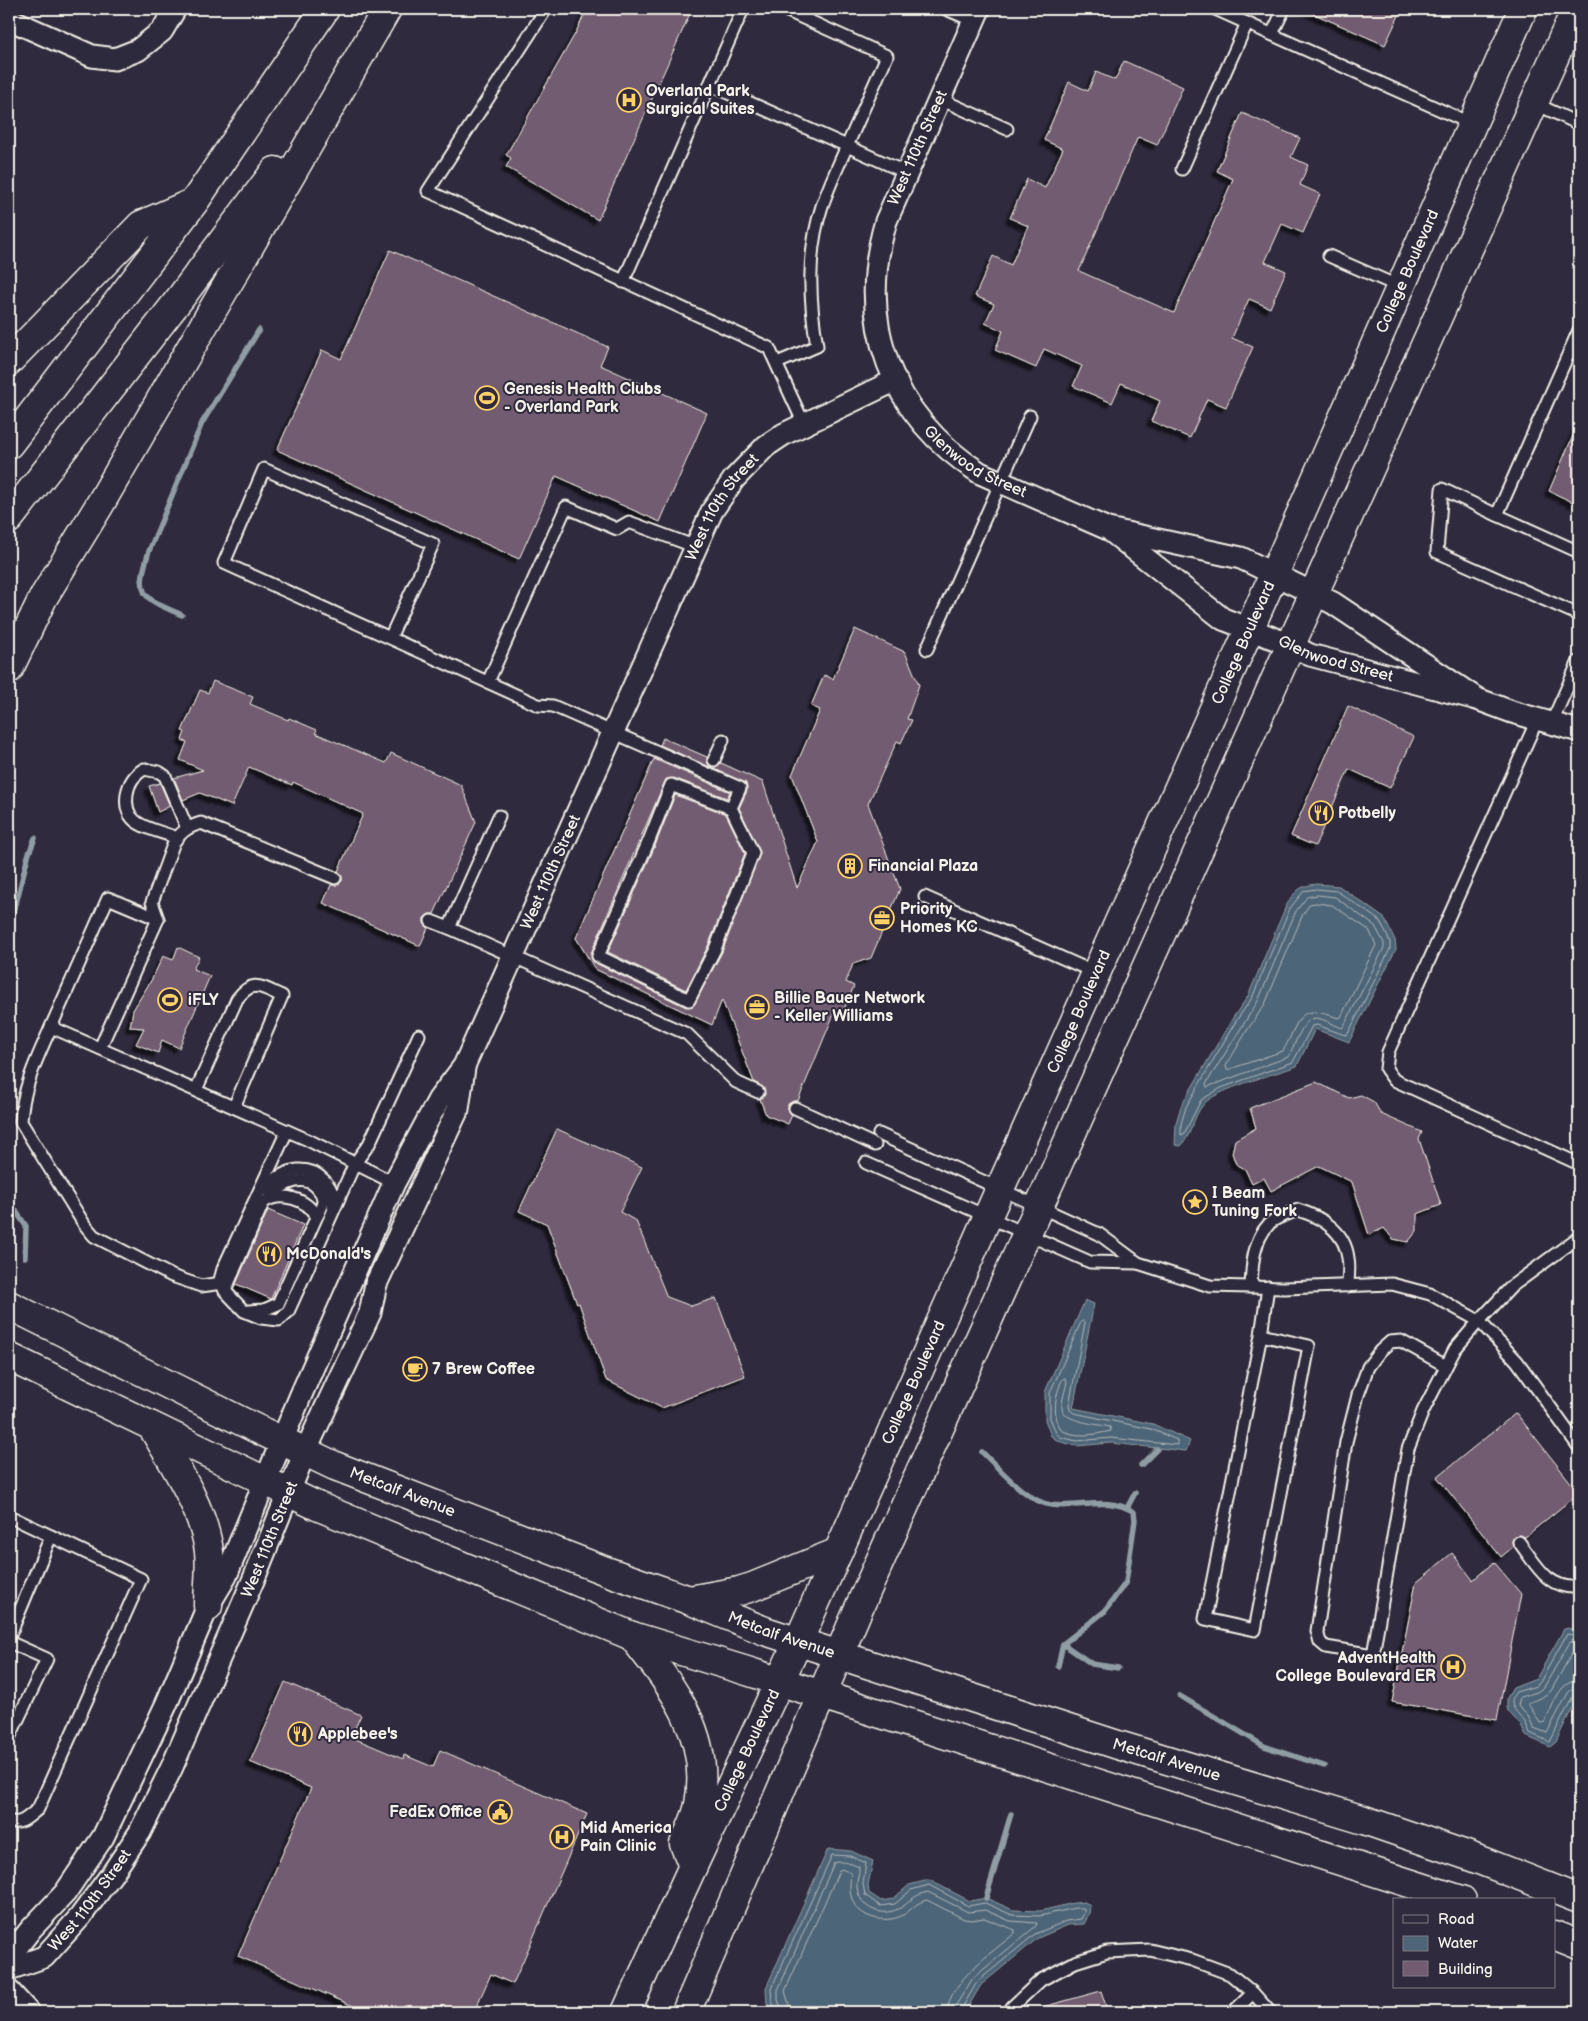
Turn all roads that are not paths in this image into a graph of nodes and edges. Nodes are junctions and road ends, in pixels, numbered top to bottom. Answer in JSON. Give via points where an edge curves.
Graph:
{"nodes":[{"id":1,"x":175,"y":9,"type":"edge"},
{"id":2,"x":325,"y":9,"type":"edge"},
{"id":3,"x":546,"y":9,"type":"edge"},
{"id":4,"x":743,"y":9,"type":"edge"},
{"id":5,"x":783,"y":9,"type":"edge"},
{"id":6,"x":946,"y":9,"type":"edge"},
{"id":7,"x":1215,"y":9,"type":"edge"},
{"id":8,"x":1284,"y":9,"type":"edge"},
{"id":9,"x":1523,"y":9,"type":"edge"},
{"id":10,"x":1576,"y":9,"type":"edge"},
{"id":11,"x":977,"y":15,"type":"edge"},
{"id":12,"x":382,"y":16,"type":"edge"},
{"id":13,"x":9,"y":19,"type":"edge"},
{"id":14,"x":1247,"y":23,"type":"junction"},
{"id":15,"x":1272,"y":34,"type":"junction"},
{"id":16,"x":710,"y":85,"type":"junction"},
{"id":17,"x":940,"y":99,"type":"junction"},
{"id":18,"x":1534,"y":104,"type":"junction"},
{"id":19,"x":1472,"y":124,"type":"junction"},
{"id":20,"x":1579,"y":124,"type":"edge"},
{"id":21,"x":1006,"y":129,"type":"dead end"},
{"id":22,"x":847,"y":146,"type":"junction"},
{"id":23,"x":1182,"y":170,"type":"dead end"},
{"id":24,"x":906,"y":173,"type":"junction"},
{"id":25,"x":195,"y":201,"type":"junction"},
{"id":26,"x":1329,"y":256,"type":"dead end"},
{"id":27,"x":623,"y":282,"type":"junction"},
{"id":28,"x":1400,"y":287,"type":"junction"},
{"id":29,"x":1579,"y":330,"type":"edge"},
{"id":30,"x":9,"y":361,"type":"edge"},
{"id":31,"x":777,"y":363,"type":"junction"},
{"id":32,"x":896,"y":380,"type":"junction"},
{"id":33,"x":1030,"y":416,"type":"dead end"},
{"id":34,"x":804,"y":424,"type":"junction"},
{"id":35,"x":9,"y":444,"type":"edge"},
{"id":36,"x":1001,"y":482,"type":"junction"},
{"id":37,"x":1497,"y":515,"type":"junction"},
{"id":38,"x":9,"y":519,"type":"edge"},
{"id":39,"x":1108,"y":529,"type":"junction"},
{"id":40,"x":696,"y":547,"type":"junction"},
{"id":41,"x":1579,"y":552,"type":"edge"},
{"id":42,"x":1274,"y":574,"type":"junction"},
{"id":43,"x":1315,"y":594,"type":"junction"},
{"id":44,"x":1579,"y":615,"type":"edge"},
{"id":45,"x":1249,"y":629,"type":"junction"},
{"id":46,"x":390,"y":638,"type":"junction"},
{"id":47,"x":1290,"y":645,"type":"junction"},
{"id":48,"x":927,"y":649,"type":"dead end"},
{"id":49,"x":1579,"y":661,"type":"edge"},
{"id":50,"x":9,"y":669,"type":"edge"},
{"id":51,"x":488,"y":682,"type":"junction"},
{"id":52,"x":1478,"y":699,"type":"junction"},
{"id":53,"x":1544,"y":722,"type":"junction"},
{"id":54,"x":1579,"y":731,"type":"edge"},
{"id":55,"x":612,"y":732,"type":"junction"},
{"id":56,"x":723,"y":740,"type":"dead end"},
{"id":57,"x":714,"y":760,"type":"dead end"},
{"id":58,"x":731,"y":808,"type":"junction"},
{"id":59,"x":499,"y":816,"type":"dead end"},
{"id":60,"x":187,"y":828,"type":"junction"},
{"id":61,"x":177,"y":838,"type":"junction"},
{"id":62,"x":334,"y":878,"type":"dead end"},
{"id":63,"x":925,"y":897,"type":"dead end"},
{"id":64,"x":158,"y":919,"type":"junction"},
{"id":65,"x":431,"y":921,"type":"dead end"},
{"id":66,"x":449,"y":928,"type":"junction"},
{"id":67,"x":512,"y":958,"type":"junction"},
{"id":68,"x":1096,"y":973,"type":"junction"},
{"id":69,"x":52,"y":1027,"type":"junction"},
{"id":70,"x":419,"y":1035,"type":"dead end"},
{"id":71,"x":100,"y":1048,"type":"junction"},
{"id":72,"x":464,"y":1066,"type":"junction"},
{"id":73,"x":196,"y":1090,"type":"junction"},
{"id":74,"x":758,"y":1092,"type":"dead end"},
{"id":75,"x":234,"y":1107,"type":"junction"},
{"id":76,"x":795,"y":1108,"type":"dead end"},
{"id":77,"x":287,"y":1131,"type":"junction"},
{"id":78,"x":866,"y":1163,"type":"dead end"},
{"id":79,"x":355,"y":1164,"type":"junction"},
{"id":80,"x":1579,"y":1164,"type":"edge"},
{"id":81,"x":394,"y":1183,"type":"junction"},
{"id":82,"x":999,"y":1190,"type":"junction"},
{"id":83,"x":263,"y":1197,"type":"junction"},
{"id":84,"x":1039,"y":1208,"type":"junction"},
{"id":85,"x":332,"y":1214,"type":"junction"},
{"id":86,"x":988,"y":1216,"type":"junction"},
{"id":87,"x":316,"y":1218,"type":"junction"},
{"id":88,"x":1027,"y":1234,"type":"junction"},
{"id":89,"x":1579,"y":1238,"type":"edge"},
{"id":90,"x":1138,"y":1263,"type":"junction"},
{"id":91,"x":1348,"y":1286,"type":"junction"},
{"id":92,"x":223,"y":1287,"type":"junction"},
{"id":93,"x":1251,"y":1287,"type":"junction"},
{"id":94,"x":1268,"y":1288,"type":"junction"},
{"id":95,"x":9,"y":1305,"type":"edge"},
{"id":96,"x":244,"y":1311,"type":"junction"},
{"id":97,"x":1479,"y":1321,"type":"junction"},
{"id":98,"x":1261,"y":1336,"type":"junction"},
{"id":99,"x":9,"y":1358,"type":"edge"},
{"id":100,"x":1446,"y":1366,"type":"junction"},
{"id":101,"x":153,"y":1428,"type":"junction"},
{"id":102,"x":293,"y":1447,"type":"junction"},
{"id":103,"x":1579,"y":1447,"type":"edge"},
{"id":104,"x":278,"y":1487,"type":"junction"},
{"id":105,"x":9,"y":1516,"type":"edge"},
{"id":106,"x":51,"y":1536,"type":"junction"},
{"id":107,"x":1519,"y":1542,"type":"dead end"},
{"id":108,"x":838,"y":1552,"type":"junction"},
{"id":109,"x":1579,"y":1587,"type":"edge"},
{"id":110,"x":689,"y":1600,"type":"junction"},
{"id":111,"x":208,"y":1606,"type":"junction"},
{"id":112,"x":632,"y":1636,"type":"junction"},
{"id":113,"x":9,"y":1637,"type":"edge"},
{"id":114,"x":9,"y":1642,"type":"edge"},
{"id":115,"x":798,"y":1642,"type":"junction"},
{"id":116,"x":839,"y":1656,"type":"junction"},
{"id":117,"x":779,"y":1682,"type":"junction"},
{"id":118,"x":822,"y":1695,"type":"junction"},
{"id":119,"x":9,"y":1738,"type":"edge"},
{"id":120,"x":9,"y":1821,"type":"edge"},
{"id":121,"x":693,"y":1866,"type":"junction"},
{"id":122,"x":1456,"y":1898,"type":"edge"},
{"id":123,"x":1579,"y":1899,"type":"edge"},
{"id":124,"x":1556,"y":1936,"type":"edge"},
{"id":125,"x":1579,"y":1945,"type":"edge"},
{"id":126,"x":9,"y":1957,"type":"edge"},
{"id":127,"x":9,"y":1969,"type":"edge"},
{"id":128,"x":9,"y":1991,"type":"edge"},
{"id":129,"x":1253,"y":1993,"type":"junction"},
{"id":130,"x":628,"y":2011,"type":"edge"},
{"id":131,"x":28,"y":2012,"type":"edge"},
{"id":132,"x":686,"y":2012,"type":"edge"},
{"id":133,"x":1009,"y":2012,"type":"edge"},
{"id":134,"x":1233,"y":2012,"type":"edge"},
{"id":135,"x":1270,"y":2012,"type":"edge"}],
"edges":[{"from":1,"to":13,"type":"street","via":[[162,31],[138,50],[115,59],[92,56]]},
{"from":2,"to":25,"type":"main road"},
{"from":3,"to":27,"type":"lane","via":[[428,191]]},
{"from":4,"to":16,"type":"lane"},
{"from":5,"to":22,"type":"lane","via":[[887,56]]},
{"from":6,"to":11,"type":"lane"},
{"from":7,"to":14,"type":"lane"},
{"from":8,"to":15,"type":"lane"},
{"from":9,"to":19,"type":"main road","name":"College Boulevard"},
{"from":10,"to":18,"type":"main road"},
{"from":11,"to":17,"type":"street","name":"West 110th Street"},
{"from":12,"to":38,"type":"main road","via":[[282,161]]},
{"from":12,"to":50,"type":"main road","via":[[43,598]]},
{"from":14,"to":15,"type":"lane"},
{"from":14,"to":23,"type":"lane"},
{"from":15,"to":19,"type":"lane"},
{"from":16,"to":22,"type":"lane"},
{"from":16,"to":27,"type":"lane"},
{"from":17,"to":21,"type":"lane"},
{"from":17,"to":24,"type":"street","name":"West 110th Street"},
{"from":18,"to":20,"type":"lane"},
{"from":18,"to":43,"type":"main road"},
{"from":19,"to":28,"type":"main road","name":"College Boulevard"},
{"from":22,"to":24,"type":"lane"},
{"from":22,"to":31,"type":"lane","via":[[814,236],[810,288],[817,346]]},
{"from":24,"to":32,"type":"street","name":"West 110th Street","via":[[886,220],[874,283],[880,338]]},
{"from":25,"to":30,"type":"main road","via":[[142,225]]},
{"from":25,"to":35,"type":"main road"},
{"from":26,"to":28,"type":"lane"},
{"from":27,"to":31,"type":"lane","via":[[769,348]]},
{"from":28,"to":42,"type":"main road","name":"College Boulevard"},
{"from":29,"to":37,"type":"lane"},
{"from":31,"to":34,"type":"lane"},
{"from":32,"to":34,"type":"street","name":"West 110th Street"},
{"from":32,"to":36,"type":"street","name":"Glenwood Street","via":[[912,410],[933,436],[961,461]]},
{"from":33,"to":36,"type":"lane"},
{"from":34,"to":40,"type":"street","name":"West 110th Street","via":[[766,446],[734,479],[712,511]]},
{"from":36,"to":39,"type":"street","name":"Glenwood Street"},
{"from":36,"to":48,"type":"lane"},
{"from":37,"to":41,"type":"lane"},
{"from":37,"to":44,"type":"lane","via":[[1442,489],[1437,552]]},
{"from":39,"to":42,"type":"street","name":"Glenwood Street","via":[[1241,558]]},
{"from":39,"to":45,"type":"street","name":"Glenwood Street","via":[[1223,619]]},
{"from":40,"to":51,"type":"lane","via":[[629,522],[617,529],[566,507]]},
{"from":40,"to":55,"type":"street","name":"West 110th Street"},
{"from":42,"to":43,"type":"street","name":"Glenwood Street"},
{"from":42,"to":45,"type":"main road","name":"College Boulevard"},
{"from":43,"to":47,"type":"main road"},
{"from":43,"to":52,"type":"street","name":"Glenwood Street"},
{"from":45,"to":47,"type":"street","name":"Glenwood Street"},
{"from":45,"to":68,"type":"main road","name":"College Boulevard"},
{"from":46,"to":46,"type":"lane","via":[[224,563],[264,469],[432,544]]},
{"from":46,"to":51,"type":"lane"},
{"from":47,"to":52,"type":"street","name":"Glenwood Street","via":[[1310,655]]},
{"from":47,"to":84,"type":"main road"},
{"from":49,"to":53,"type":"lane"},
{"from":51,"to":55,"type":"lane","via":[[538,705],[553,706]]},
{"from":52,"to":53,"type":"street","name":"Glenwood Street"},
{"from":53,"to":54,"type":"street","name":"Glenwood Street"},
{"from":53,"to":80,"type":"lane","via":[[1388,1052],[1386,1069],[1394,1080]]},
{"from":55,"to":58,"type":"lane","via":[[740,788]]},
{"from":55,"to":67,"type":"street","name":"West 110th Street"},
{"from":56,"to":57,"type":"lane"},
{"from":58,"to":58,"type":"lane","via":[[752,853],[715,949],[688,1000],[598,956],[671,785]]},
{"from":59,"to":66,"type":"lane"},
{"from":60,"to":61,"type":"lane"},
{"from":60,"to":61,"type":"lane","via":[[165,776],[144,770],[132,778],[126,797],[130,817],[139,825]]},
{"from":60,"to":62,"type":"lane","via":[[201,823]]},
{"from":61,"to":64,"type":"lane","via":[[152,902]]},
{"from":63,"to":68,"type":"lane"},
{"from":64,"to":69,"type":"lane","via":[[108,898]]},
{"from":64,"to":71,"type":"lane"},
{"from":65,"to":66,"type":"lane"},
{"from":66,"to":67,"type":"lane"},
{"from":67,"to":72,"type":"street","name":"West 110th Street"},
{"from":67,"to":74,"type":"lane","via":[[687,1034],[736,1082]]},
{"from":68,"to":82,"type":"main road","name":"College Boulevard"},
{"from":69,"to":71,"type":"lane"},
{"from":69,"to":92,"type":"lane","via":[[21,1105],[21,1122],[84,1224],[94,1236],[172,1276],[201,1286]]},
{"from":70,"to":79,"type":"lane","via":[[369,1144]]},
{"from":71,"to":73,"type":"lane"},
{"from":72,"to":81,"type":"street","name":"West 110th Street","via":[[439,1099]]},
{"from":72,"to":102,"type":"street","name":"West 110th Street","via":[[458,1108],[376,1284],[370,1313]]},
{"from":73,"to":75,"type":"lane"},
{"from":73,"to":75,"type":"lane","via":[[237,999],[245,989],[260,986],[282,996]]},
{"from":75,"to":77,"type":"lane"},
{"from":76,"to":82,"type":"lane"},
{"from":77,"to":79,"type":"lane"},
{"from":77,"to":83,"type":"lane"},
{"from":78,"to":86,"type":"lane"},
{"from":79,"to":81,"type":"lane"},
{"from":79,"to":85,"type":"lane"},
{"from":81,"to":102,"type":"street","name":"West 110th Street"},
{"from":82,"to":84,"type":"lane"},
{"from":82,"to":86,"type":"main road","name":"College Boulevard"},
{"from":83,"to":85,"type":"lane","via":[[280,1176],[296,1170],[307,1171],[324,1180],[332,1189]]},
{"from":83,"to":87,"type":"lane","via":[[280,1196],[297,1201],[314,1211]]},
{"from":83,"to":87,"type":"lane","via":[[293,1182],[308,1182],[322,1195],[323,1202]]},
{"from":83,"to":92,"type":"lane","via":[[223,1269],[220,1280]]},
{"from":84,"to":88,"type":"main road"},
{"from":84,"to":90,"type":"lane","via":[[1099,1234]]},
{"from":85,"to":96,"type":"lane","via":[[288,1312],[279,1320],[269,1320]]},
{"from":86,"to":88,"type":"lane"},
{"from":86,"to":108,"type":"main road","name":"College Boulevard"},
{"from":87,"to":96,"type":"lane","via":[[278,1304],[264,1310]]},
{"from":88,"to":90,"type":"lane","via":[[1090,1262]]},
{"from":88,"to":116,"type":"main road"},
{"from":89,"to":97,"type":"lane","via":[[1512,1286]]},
{"from":90,"to":93,"type":"lane","via":[[1210,1286]]},
{"from":91,"to":93,"type":"lane","via":[[1348,1257],[1340,1236],[1329,1224],[1298,1210],[1270,1222],[1261,1236],[1253,1253]]},
{"from":91,"to":94,"type":"lane"},
{"from":91,"to":97,"type":"lane","via":[[1392,1284],[1430,1294]]},
{"from":92,"to":96,"type":"lane"},
{"from":93,"to":94,"type":"lane"},
{"from":94,"to":98,"type":"lane"},
{"from":95,"to":102,"type":"main road","name":"Metcalf Avenue"},
{"from":97,"to":100,"type":"lane","via":[[1455,1349]]},
{"from":97,"to":103,"type":"lane","via":[[1517,1361]]},
{"from":98,"to":98,"type":"lane","via":[[1205,1619],[1255,1630],[1309,1346]]},
{"from":99,"to":101,"type":"main road"},
{"from":100,"to":100,"type":"lane","via":[[1408,1448],[1373,1655],[1326,1647],[1320,1642],[1317,1631],[1346,1442],[1368,1367],[1390,1342],[1401,1341]]},
{"from":101,"to":104,"type":"main road"},
{"from":101,"to":111,"type":"main road","via":[[194,1501],[202,1522],[208,1547]]},
{"from":102,"to":104,"type":"street","name":"West 110th Street"},
{"from":102,"to":110,"type":"main road","name":"Metcalf Avenue","via":[[407,1495]]},
{"from":104,"to":111,"type":"street","name":"West 110th Street"},
{"from":104,"to":112,"type":"main road"},
{"from":104,"to":127,"type":"street","name":"West 110th Street","via":[[172,1767],[140,1832],[80,1916],[44,1957]]},
{"from":105,"to":106,"type":"lane"},
{"from":106,"to":113,"type":"lane"},
{"from":106,"to":120,"type":"lane","via":[[141,1580],[38,1808],[20,1822]]},
{"from":107,"to":109,"type":"lane","via":[[1548,1580],[1571,1588]]},
{"from":108,"to":110,"type":"main road","via":[[752,1587]]},
{"from":108,"to":115,"type":"main road","name":"College Boulevard"},
{"from":110,"to":115,"type":"main road","name":"Metcalf Avenue"},
{"from":111,"to":126,"type":"street","name":"West 110th Street","via":[[154,1732],[103,1837],[65,1893]]},
{"from":112,"to":117,"type":"main road"},
{"from":112,"to":121,"type":"main road","via":[[678,1697],[695,1736],[702,1784],[699,1806],[684,1844]]},
{"from":114,"to":119,"type":"lane","via":[[47,1659]]},
{"from":115,"to":116,"type":"main road","name":"Metcalf Avenue"},
{"from":115,"to":117,"type":"main road","name":"College Boulevard"},
{"from":116,"to":118,"type":"main road"},
{"from":116,"to":123,"type":"main road","name":"Metcalf Avenue","via":[[1364,1820]]},
{"from":117,"to":118,"type":"main road"},
{"from":117,"to":121,"type":"main road","name":"College Boulevard"},
{"from":118,"to":122,"type":"main road"},
{"from":118,"to":132,"type":"main road"},
{"from":121,"to":130,"type":"main road","name":"College Boulevard"},
{"from":124,"to":125,"type":"main road"},
{"from":128,"to":131,"type":"street"},
{"from":129,"to":133,"type":"lane","via":[[1230,1974],[1192,1960],[1150,1950],[1107,1952],[1075,1962],[1041,1980]]},
{"from":129,"to":134,"type":"lane"},
{"from":129,"to":135,"type":"lane"}]}
